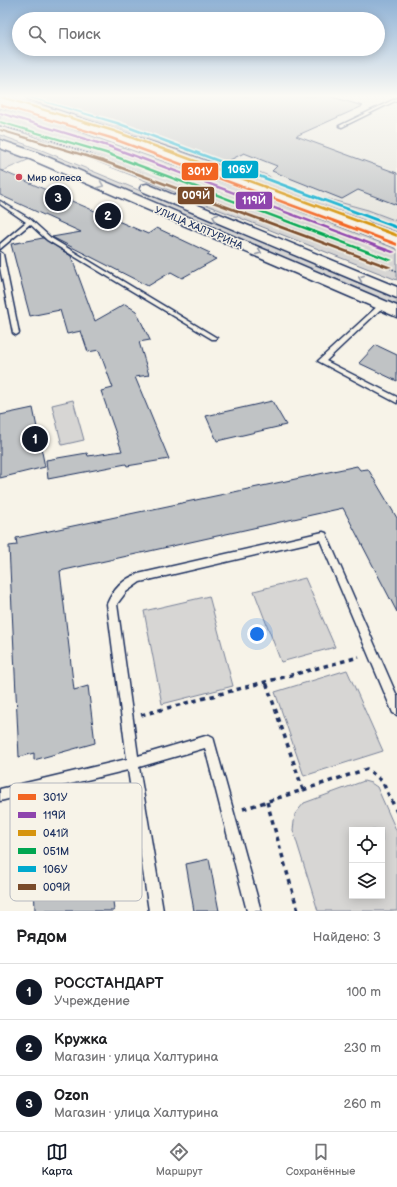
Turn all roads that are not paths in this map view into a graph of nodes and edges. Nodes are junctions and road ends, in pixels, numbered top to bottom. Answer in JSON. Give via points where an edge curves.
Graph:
{"nodes":[{"id":1,"x":0,"y":144,"type":"edge"},
{"id":2,"x":134,"y":182,"type":"dead end"},
{"id":3,"x":0,"y":202,"type":"edge"},
{"id":4,"x":28,"y":220,"type":"junction"},
{"id":5,"x":0,"y":247,"type":"edge"},
{"id":6,"x":0,"y":254,"type":"edge"},
{"id":7,"x":397,"y":293,"type":"edge"},
{"id":8,"x":382,"y":305,"type":"junction"},
{"id":9,"x":397,"y":312,"type":"edge"},
{"id":10,"x":16,"y":333,"type":"dead end"},
{"id":11,"x":214,"y":338,"type":"dead end"},
{"id":12,"x":397,"y":400,"type":"edge"},
{"id":13,"x":397,"y":708,"type":"edge"},
{"id":14,"x":133,"y":763,"type":"junction"},
{"id":15,"x":50,"y":783,"type":"edge"},
{"id":16,"x":136,"y":783,"type":"edge"},
{"id":17,"x":10,"y":793,"type":"edge"},
{"id":18,"x":0,"y":795,"type":"edge"},
{"id":19,"x":142,"y":821,"type":"edge"},
{"id":20,"x":156,"y":911,"type":"edge"},
{"id":21,"x":254,"y":911,"type":"edge"}],
"edges":[{"from":1,"to":8,"type":"main road","name":"УЛИЦА ХАЛТУРИНА","one_way":true,"via":[[34,156]]},
{"from":7,"to":2,"type":"main road","name":"УЛИЦА ХАЛТУРИНА","one_way":true},
{"from":3,"to":4,"type":"lane"},
{"from":4,"to":5,"type":"lane"},
{"from":4,"to":11,"type":"lane","via":[[49,239]]},
{"from":6,"to":10,"type":"lane"},
{"from":8,"to":9,"type":"main road","name":"УЛИЦА ХАЛТУРИНА"},
{"from":8,"to":12,"type":"lane","via":[[321,361]]},
{"from":13,"to":14,"type":"lane","via":[[323,536],[138,578],[119,590],[112,604]]},
{"from":14,"to":15,"type":"lane"},
{"from":14,"to":16,"type":"lane"},
{"from":14,"to":21,"type":"lane","via":[[209,741]]},
{"from":17,"to":18,"type":"lane"},
{"from":19,"to":20,"type":"lane"}]}
